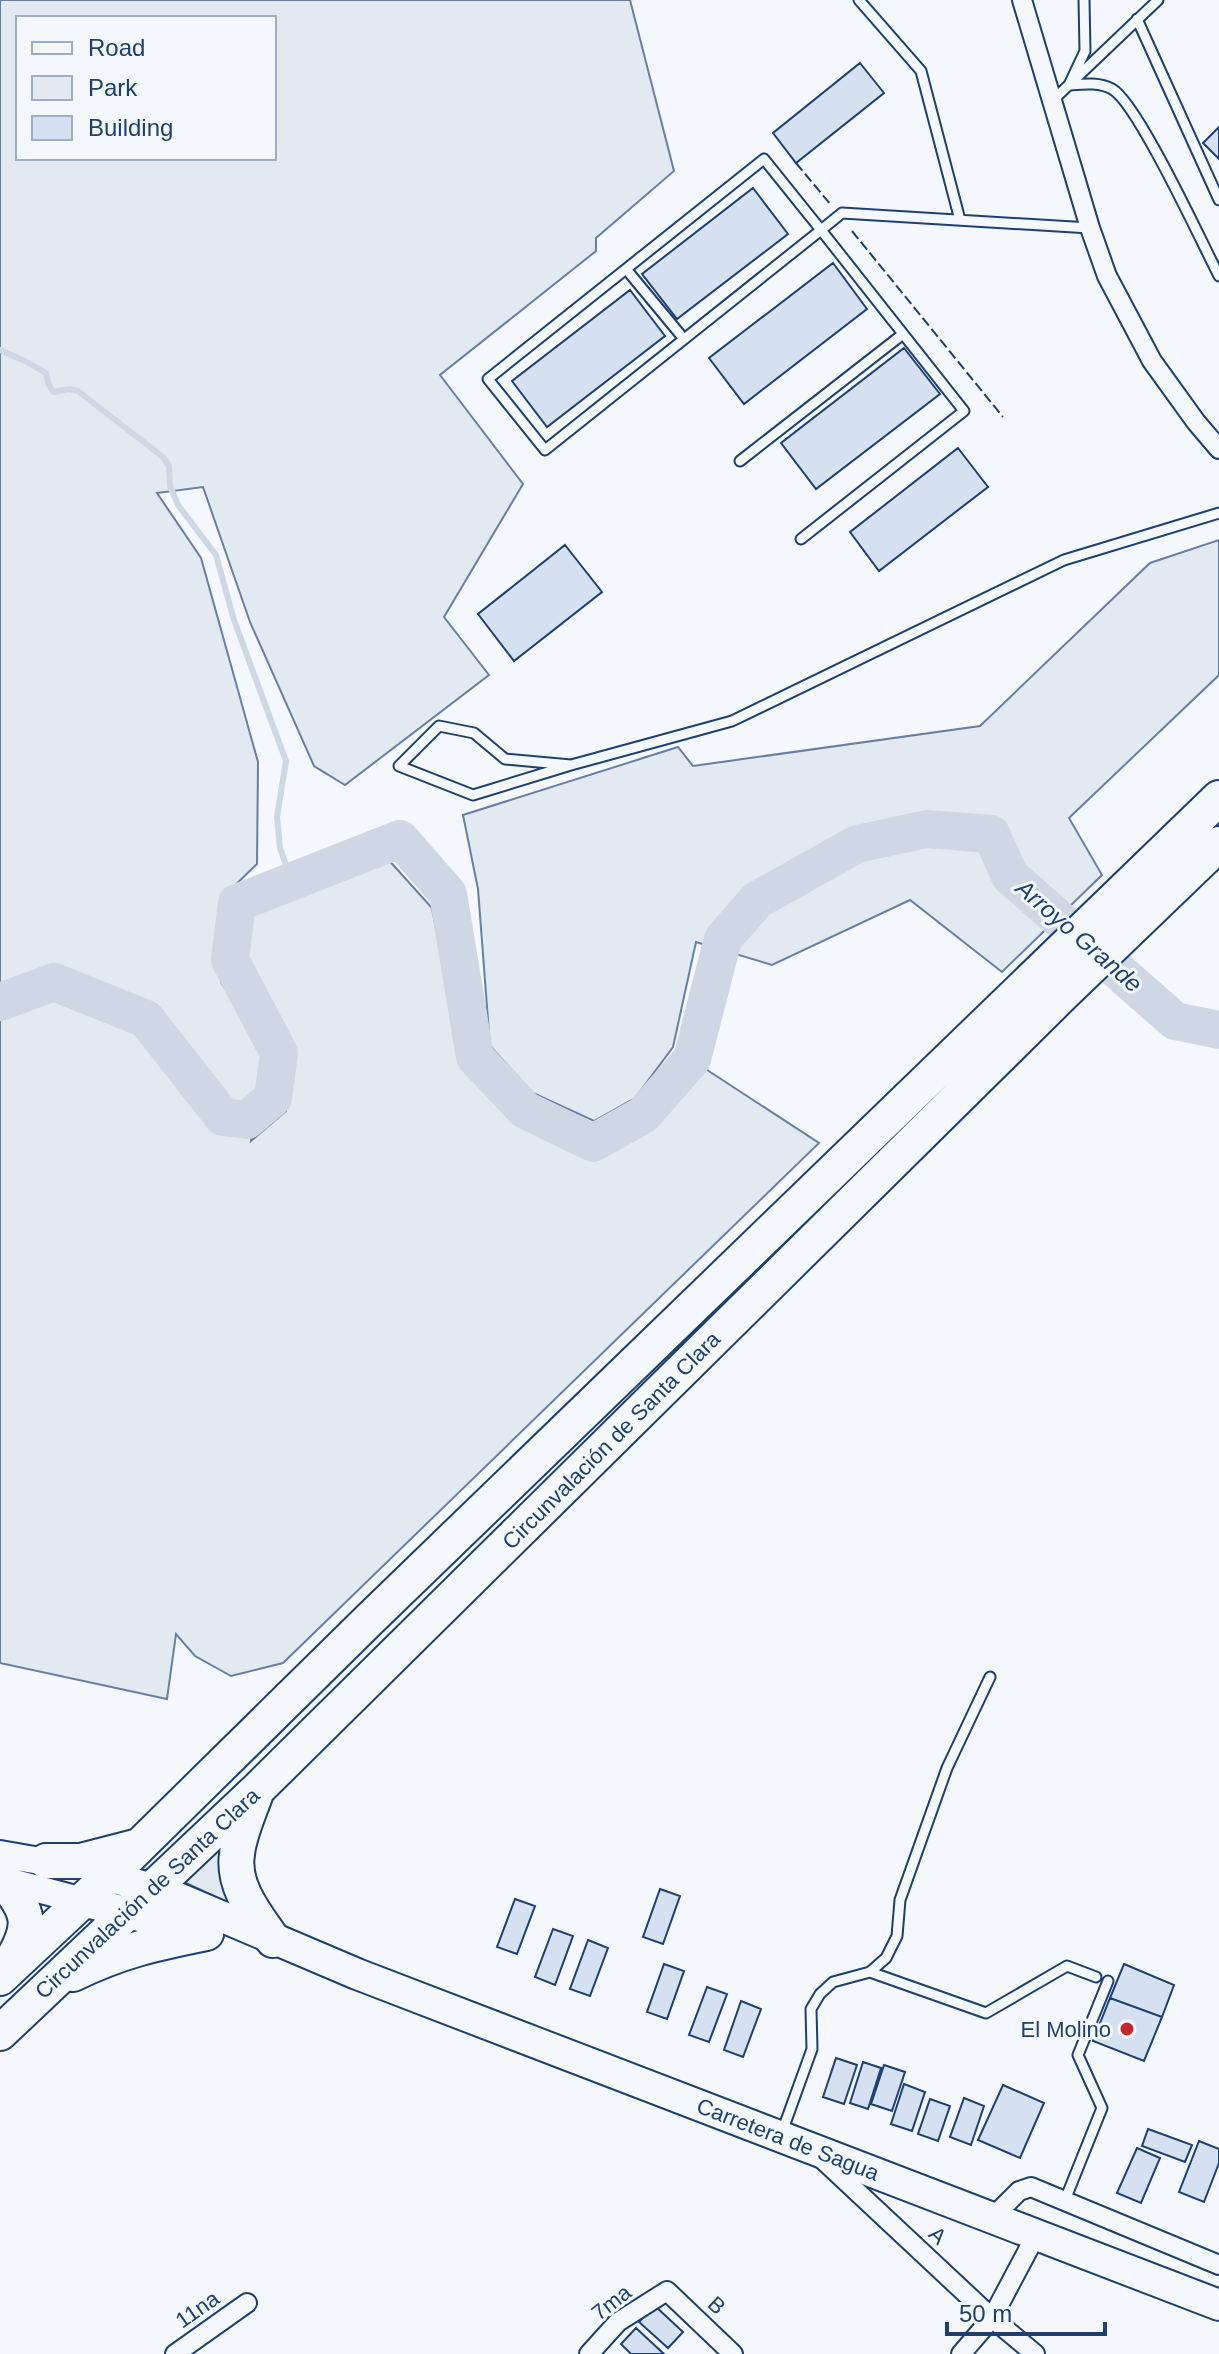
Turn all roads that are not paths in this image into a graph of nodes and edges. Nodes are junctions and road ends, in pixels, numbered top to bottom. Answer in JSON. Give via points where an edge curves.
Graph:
{"nodes":[{"id":1,"x":859,"y":0,"type":"edge"},
{"id":2,"x":1022,"y":0,"type":"edge"},
{"id":3,"x":1084,"y":0,"type":"edge"},
{"id":4,"x":1158,"y":0,"type":"edge"},
{"id":5,"x":1137,"y":19,"type":"junction"},
{"id":6,"x":1069,"y":85,"type":"junction"},
{"id":7,"x":1052,"y":101,"type":"junction"},
{"id":8,"x":1219,"y":200,"type":"edge"},
{"id":9,"x":960,"y":220,"type":"junction"},
{"id":10,"x":1090,"y":228,"type":"junction"},
{"id":11,"x":821,"y":230,"type":"junction"},
{"id":12,"x":626,"y":269,"type":"junction"},
{"id":13,"x":1219,"y":276,"type":"edge"},
{"id":14,"x":903,"y":334,"type":"junction"},
{"id":15,"x":684,"y":339,"type":"junction"},
{"id":16,"x":1219,"y":449,"type":"edge"},
{"id":17,"x":740,"y":461,"type":"dead end"},
{"id":18,"x":1219,"y":513,"type":"edge"},
{"id":19,"x":801,"y":539,"type":"dead end"},
{"id":20,"x":571,"y":765,"type":"junction"},
{"id":21,"x":1219,"y":798,"type":"edge"},
{"id":22,"x":1219,"y":844,"type":"edge"},
{"id":23,"x":990,"y":1677,"type":"dead end"},
{"id":24,"x":257,"y":1790,"type":"junction"},
{"id":25,"x":139,"y":1846,"type":"junction"},
{"id":26,"x":46,"y":1861,"type":"junction"},
{"id":27,"x":1,"y":1871,"type":"edge"},
{"id":28,"x":109,"y":1876,"type":"junction"},
{"id":29,"x":151,"y":1889,"type":"junction"},
{"id":30,"x":83,"y":1901,"type":"junction"},
{"id":31,"x":126,"y":1912,"type":"junction"},
{"id":32,"x":206,"y":1933,"type":"junction"},
{"id":33,"x":273,"y":1940,"type":"junction"},
{"id":34,"x":870,"y":1972,"type":"junction"},
{"id":35,"x":357,"y":1974,"type":"junction"},
{"id":36,"x":1096,"y":1977,"type":"dead end"},
{"id":37,"x":0,"y":1978,"type":"edge"},
{"id":38,"x":1108,"y":1981,"type":"dead end"},
{"id":39,"x":48,"y":1987,"type":"junction"},
{"id":40,"x":0,"y":2033,"type":"edge"},
{"id":41,"x":780,"y":2136,"type":"junction"},
{"id":42,"x":811,"y":2148,"type":"junction"},
{"id":43,"x":1065,"y":2200,"type":"junction"},
{"id":44,"x":992,"y":2218,"type":"junction"},
{"id":45,"x":1036,"y":2235,"type":"junction"},
{"id":46,"x":1219,"y":2265,"type":"edge"},
{"id":47,"x":667,"y":2291,"type":"joint"},
{"id":48,"x":247,"y":2303,"type":"dead end"},
{"id":49,"x":1219,"y":2305,"type":"edge"},
{"id":50,"x":992,"y":2318,"type":"junction"},
{"id":51,"x":175,"y":2354,"type":"edge"},
{"id":52,"x":589,"y":2354,"type":"edge"},
{"id":53,"x":733,"y":2354,"type":"edge"},
{"id":54,"x":961,"y":2354,"type":"edge"},
{"id":55,"x":1035,"y":2354,"type":"edge"}],
"edges":[{"from":1,"to":9,"type":"lane","via":[[921,71]]},
{"from":2,"to":7,"type":"street"},
{"from":3,"to":6,"type":"lane","via":[[1085,51]]},
{"from":4,"to":5,"type":"lane"},
{"from":5,"to":6,"type":"lane"},
{"from":5,"to":8,"type":"lane"},
{"from":6,"to":7,"type":"lane"},
{"from":6,"to":13,"type":"lane","via":[[1113,89],[1136,116]]},
{"from":7,"to":10,"type":"street"},
{"from":9,"to":10,"type":"lane"},
{"from":9,"to":11,"type":"lane","via":[[842,213]]},
{"from":10,"to":16,"type":"street","via":[[1107,276],[1152,361]]},
{"from":11,"to":12,"type":"lane","via":[[764,159]]},
{"from":11,"to":14,"type":"lane"},
{"from":11,"to":15,"type":"lane"},
{"from":12,"to":15,"type":"lane"},
{"from":12,"to":15,"type":"lane","via":[[488,379],[545,450]]},
{"from":14,"to":17,"type":"lane"},
{"from":14,"to":19,"type":"lane","via":[[964,411]]},
{"from":18,"to":20,"type":"lane","via":[[1064,560],[732,721]]},
{"from":20,"to":20,"type":"lane","via":[[473,795],[399,766],[439,726],[474,733],[505,759]]},
{"from":21,"to":25,"type":"highway","name":"Circunvalación de Santa Clara"},
{"from":22,"to":24,"type":"highway","name":"Circunvalación de Santa Clara"},
{"from":23,"to":34,"type":"lane","via":[[947,1768],[900,1900],[897,1936],[886,1958]]},
{"from":24,"to":29,"type":"highway","name":"Circunvalación de Santa Clara"},
{"from":24,"to":33,"type":"highway","via":[[236,1855],[238,1881]]},
{"from":25,"to":26,"type":"highway","via":[[81,1861]]},
{"from":25,"to":28,"type":"highway","name":"Circunvalación de Santa Clara"},
{"from":26,"to":27,"type":"main road"},
{"from":26,"to":28,"type":"main road"},
{"from":27,"to":30,"type":"main road"},
{"from":27,"to":37,"type":"highway","via":[[21,1902],[27,1923]]},
{"from":28,"to":29,"type":"main road","name":"Carretera de Sagua"},
{"from":28,"to":30,"type":"highway","name":"Circunvalación de Santa Clara"},
{"from":29,"to":31,"type":"highway","name":"Circunvalación de Santa Clara"},
{"from":29,"to":33,"type":"main road","name":"Carretera de Sagua"},
{"from":30,"to":31,"type":"main road","name":"Carretera de Sagua"},
{"from":30,"to":37,"type":"highway","name":"Circunvalación de Santa Clara"},
{"from":31,"to":32,"type":"main road","name":"Carretera de Sagua"},
{"from":31,"to":39,"type":"highway","name":"Circunvalación de Santa Clara"},
{"from":32,"to":35,"type":"main road","name":"Carretera de Sagua"},
{"from":32,"to":39,"type":"highway","via":[[146,1945]]},
{"from":33,"to":35,"type":"main road","name":"Carretera de Sagua"},
{"from":34,"to":36,"type":"lane","via":[[986,2013],[1067,1966]]},
{"from":34,"to":41,"type":"lane","via":[[833,1982],[811,2009],[812,2049]]},
{"from":35,"to":41,"type":"main road","name":"Carretera de Sagua"},
{"from":38,"to":43,"type":"lane","via":[[1078,2055],[1102,2108]]},
{"from":39,"to":40,"type":"highway","name":"Circunvalación de Santa Clara"},
{"from":41,"to":42,"type":"main road","name":"Carretera de Sagua"},
{"from":42,"to":44,"type":"main road","name":"Carretera de Sagua"},
{"from":42,"to":50,"type":"street","name":"A"},
{"from":43,"to":44,"type":"street","via":[[1031,2187],[1019,2191]]},
{"from":43,"to":46,"type":"street"},
{"from":44,"to":45,"type":"main road","name":"Carretera de Sagua"},
{"from":45,"to":49,"type":"main road","name":"Carretera de Sagua"},
{"from":45,"to":50,"type":"street"},
{"from":47,"to":52,"type":"street","name":"7ma","via":[[618,2322]]},
{"from":47,"to":53,"type":"street","name":"B"},
{"from":48,"to":51,"type":"street","name":"11na"},
{"from":50,"to":54,"type":"street"},
{"from":50,"to":55,"type":"street","name":"A"}]}
